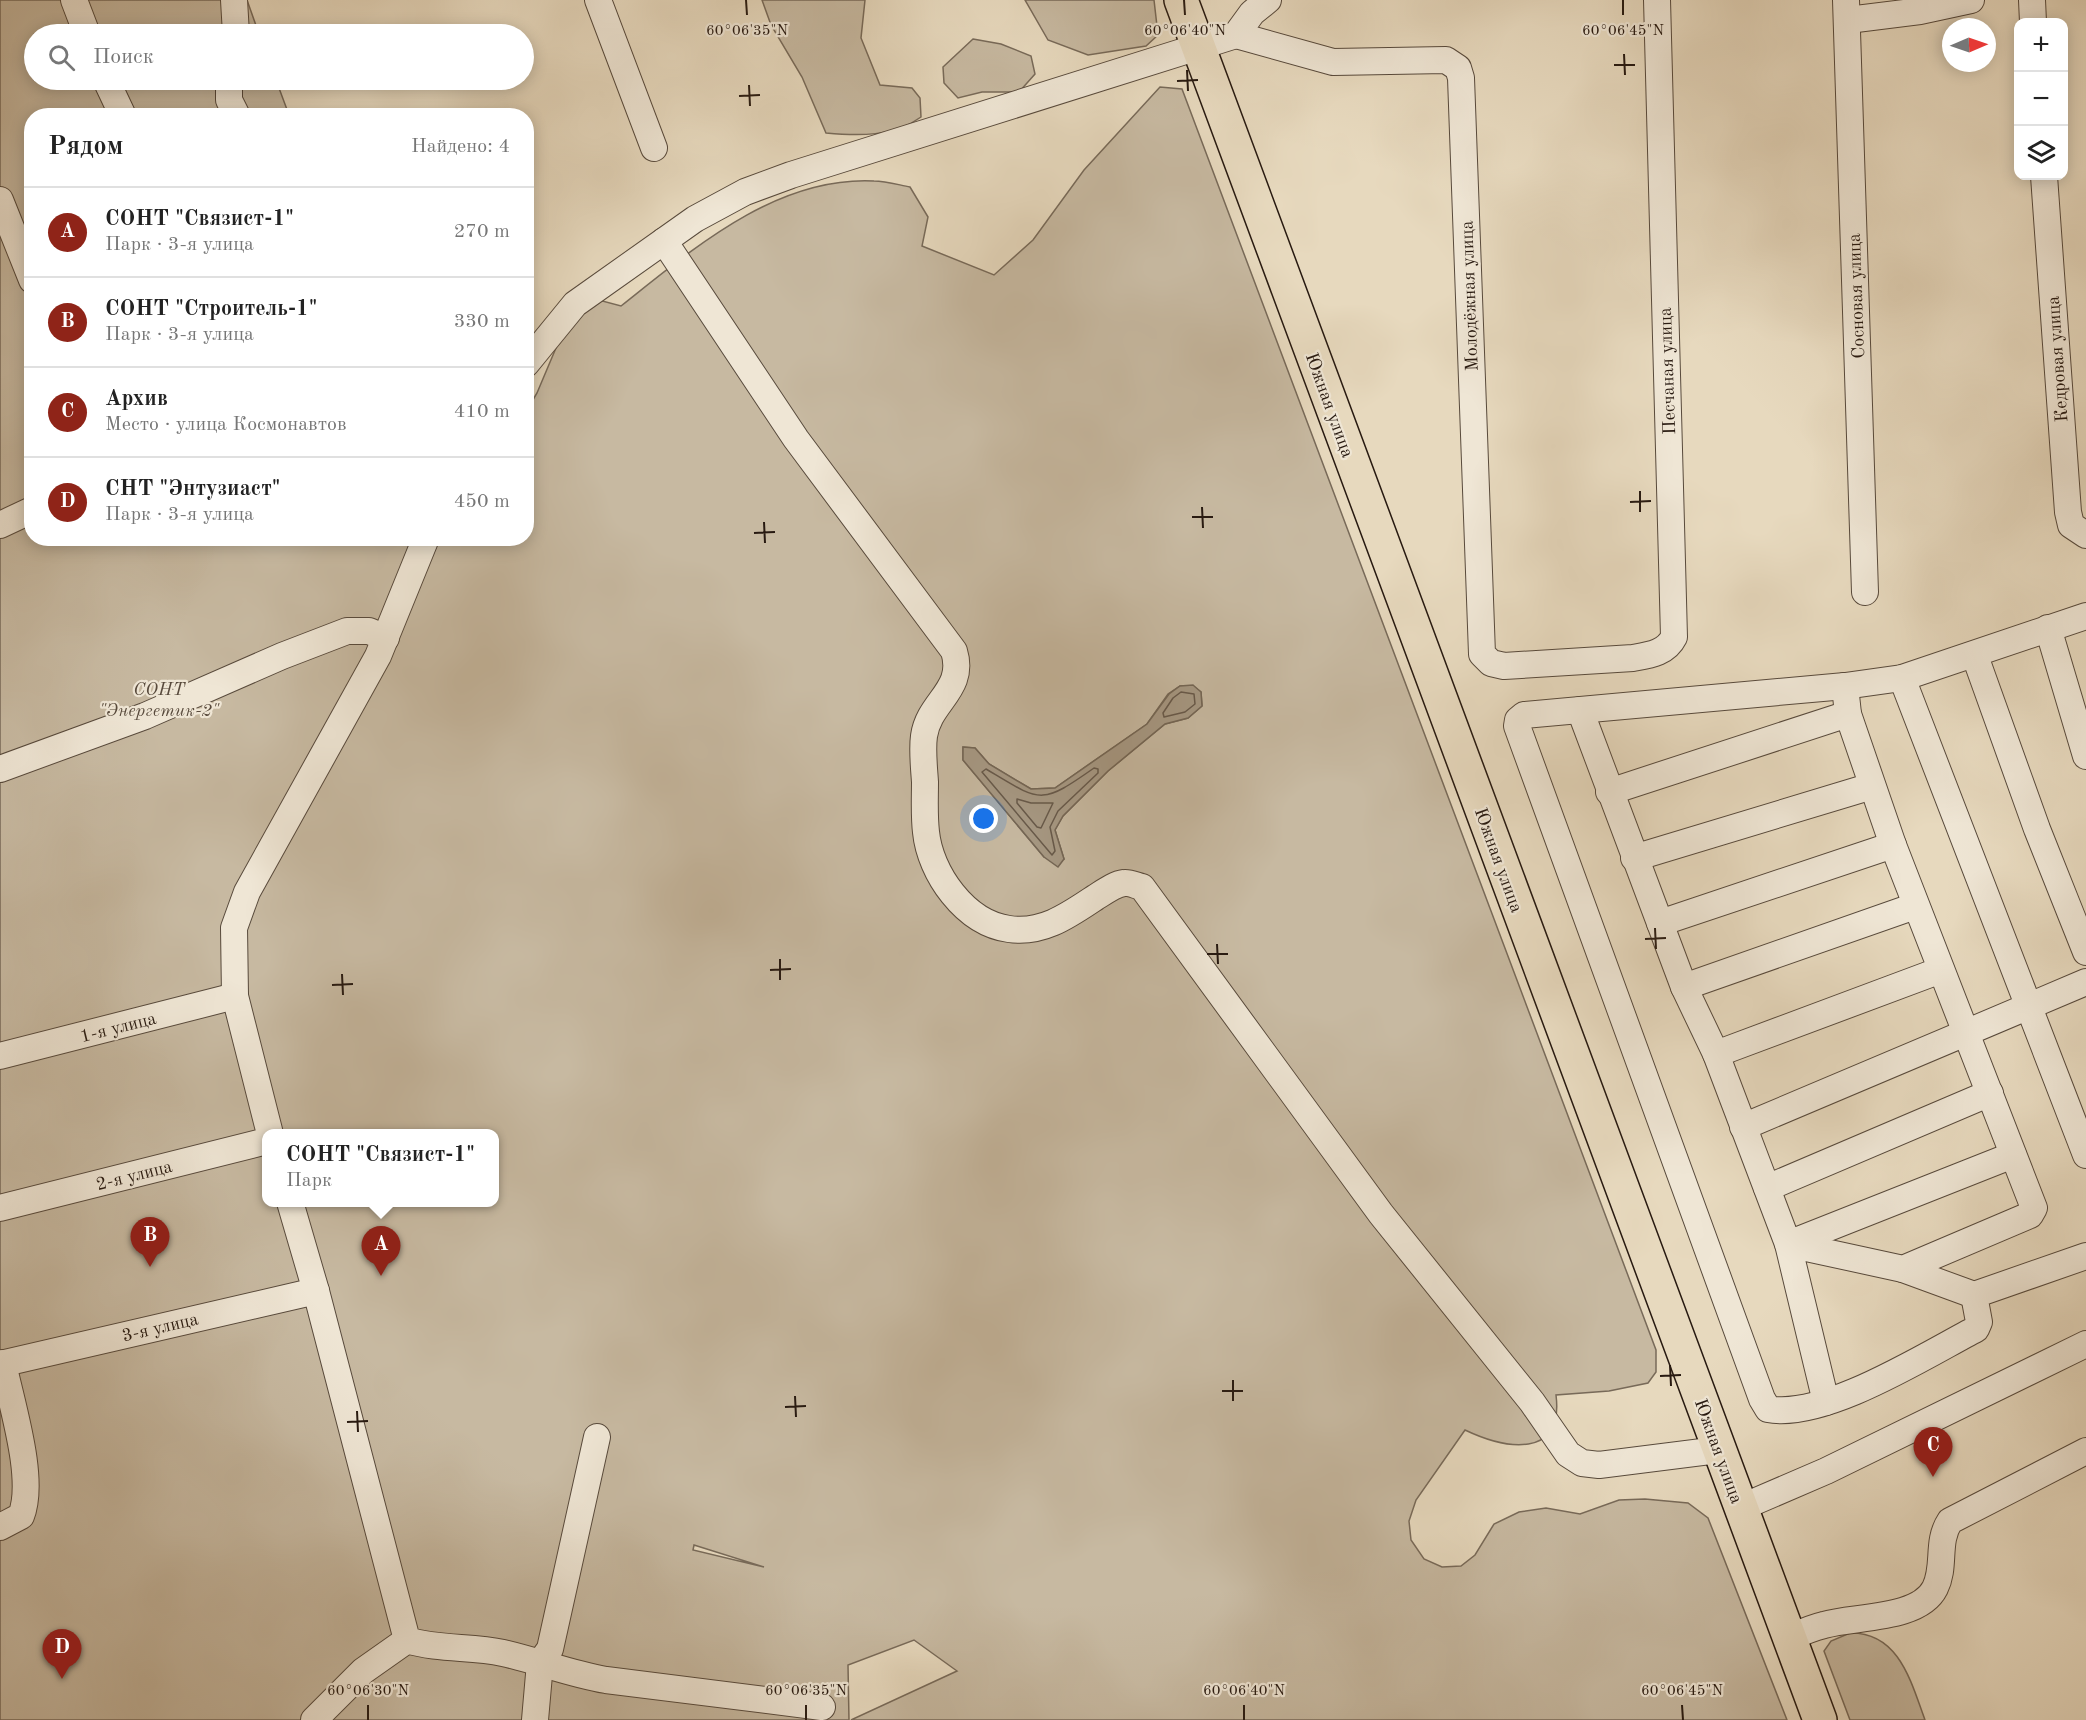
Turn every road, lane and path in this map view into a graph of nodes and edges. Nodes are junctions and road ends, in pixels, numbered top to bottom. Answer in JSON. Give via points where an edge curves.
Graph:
{"nodes":[{"id":1,"x":74,"y":0,"type":"edge"},
{"id":2,"x":234,"y":0,"type":"edge"},
{"id":3,"x":598,"y":0,"type":"edge"},
{"id":4,"x":1180,"y":0,"type":"edge"},
{"id":5,"x":1268,"y":0,"type":"edge"},
{"id":6,"x":1657,"y":0,"type":"edge"},
{"id":7,"x":1971,"y":0,"type":"edge"},
{"id":8,"x":2032,"y":0,"type":"edge"},
{"id":9,"x":1847,"y":10,"type":"edge"},
{"id":10,"x":2033,"y":18,"type":"edge"},
{"id":11,"x":83,"y":24,"type":"edge"},
{"id":12,"x":235,"y":24,"type":"edge"},
{"id":13,"x":1236,"y":35,"type":"junction"},
{"id":14,"x":1198,"y":48,"type":"junction"},
{"id":15,"x":111,"y":90,"type":"edge"},
{"id":16,"x":230,"y":90,"type":"edge"},
{"id":17,"x":119,"y":108,"type":"edge"},
{"id":18,"x":233,"y":108,"type":"edge"},
{"id":19,"x":654,"y":148,"type":"dead end"},
{"id":20,"x":2044,"y":180,"type":"edge"},
{"id":21,"x":0,"y":200,"type":"edge"},
{"id":22,"x":664,"y":241,"type":"junction"},
{"id":23,"x":24,"y":260,"type":"edge"},
{"id":24,"x":534,"y":356,"type":"edge"},
{"id":25,"x":24,"y":514,"type":"edge"},
{"id":26,"x":0,"y":525,"type":"edge"},
{"id":27,"x":2086,"y":535,"type":"edge"},
{"id":28,"x":423,"y":546,"type":"edge"},
{"id":29,"x":1865,"y":592,"type":"dead end"},
{"id":30,"x":2086,"y":616,"type":"edge"},
{"id":31,"x":2048,"y":628,"type":"junction"},
{"id":32,"x":386,"y":638,"type":"junction"},
{"id":33,"x":1975,"y":656,"type":"junction"},
{"id":34,"x":1577,"y":662,"type":"joint"},
{"id":35,"x":1902,"y":678,"type":"junction"},
{"id":36,"x":1845,"y":686,"type":"junction"},
{"id":37,"x":1580,"y":710,"type":"junction"},
{"id":38,"x":1848,"y":714,"type":"junction"},
{"id":39,"x":2086,"y":756,"type":"edge"},
{"id":40,"x":0,"y":769,"type":"edge"},
{"id":41,"x":1872,"y":786,"type":"junction"},
{"id":42,"x":1609,"y":792,"type":"junction"},
{"id":43,"x":1893,"y":845,"type":"junction"},
{"id":44,"x":1634,"y":858,"type":"junction"},
{"id":45,"x":1916,"y":906,"type":"junction"},
{"id":46,"x":1660,"y":923,"type":"junction"},
{"id":47,"x":2086,"y":952,"type":"edge"},
{"id":48,"x":1941,"y":970,"type":"junction"},
{"id":49,"x":2086,"y":982,"type":"edge"},
{"id":50,"x":1684,"y":987,"type":"junction"},
{"id":51,"x":235,"y":996,"type":"junction"},
{"id":52,"x":2027,"y":1005,"type":"junction"},
{"id":53,"x":1966,"y":1032,"type":"junction"},
{"id":54,"x":1716,"y":1054,"type":"junction"},
{"id":55,"x":0,"y":1056,"type":"edge"},
{"id":56,"x":1990,"y":1094,"type":"junction"},
{"id":57,"x":1743,"y":1127,"type":"junction"},
{"id":58,"x":269,"y":1129,"type":"edge"},
{"id":59,"x":262,"y":1143,"type":"edge"},
{"id":60,"x":2013,"y":1155,"type":"junction"},
{"id":61,"x":2086,"y":1155,"type":"edge"},
{"id":62,"x":1767,"y":1188,"type":"junction"},
{"id":63,"x":291,"y":1207,"type":"edge"},
{"id":64,"x":0,"y":1208,"type":"edge"},
{"id":65,"x":1788,"y":1244,"type":"junction"},
{"id":66,"x":2086,"y":1256,"type":"edge"},
{"id":67,"x":1903,"y":1269,"type":"junction"},
{"id":68,"x":316,"y":1291,"type":"junction"},
{"id":69,"x":1974,"y":1295,"type":"junction"},
{"id":70,"x":2086,"y":1344,"type":"edge"},
{"id":71,"x":2,"y":1363,"type":"edge"},
{"id":72,"x":1826,"y":1402,"type":"junction"},
{"id":73,"x":597,"y":1437,"type":"dead end"},
{"id":74,"x":1718,"y":1450,"type":"junction"},
{"id":75,"x":2086,"y":1451,"type":"edge"},
{"id":76,"x":1740,"y":1508,"type":"junction"},
{"id":77,"x":0,"y":1527,"type":"edge"},
{"id":78,"x":1789,"y":1638,"type":"junction"},
{"id":79,"x":407,"y":1640,"type":"junction"},
{"id":80,"x":540,"y":1663,"type":"junction"},
{"id":81,"x":822,"y":1707,"type":"dead end"},
{"id":82,"x":314,"y":1720,"type":"edge"},
{"id":83,"x":535,"y":1720,"type":"edge"},
{"id":84,"x":1820,"y":1720,"type":"edge"}],
"edges":[{"from":1,"to":11,"type":"street"},
{"from":2,"to":12,"type":"street"},
{"from":3,"to":19,"type":"street"},
{"from":4,"to":14,"type":"main road","name":"Южная улица"},
{"from":5,"to":13,"type":"street","via":[[1252,13]]},
{"from":6,"to":34,"type":"street","name":"Песчаная улица","via":[[1674,637],[1669,647],[1652,655]]},
{"from":7,"to":9,"type":"street","via":[[1920,11]]},
{"from":8,"to":10,"type":"street"},
{"from":9,"to":29,"type":"street","name":"Сосновая улица"},
{"from":13,"to":14,"type":"street"},
{"from":13,"to":34,"type":"street","name":"Молодёжная улица","via":[[1333,62],[1446,60],[1458,68],[1482,654],[1491,663],[1504,666]]},
{"from":14,"to":22,"type":"street","via":[[791,175],[745,192]]},
{"from":14,"to":74,"type":"main road","name":"Южная улица"},
{"from":15,"to":17,"type":"street"},
{"from":16,"to":18,"type":"street"},
{"from":20,"to":27,"type":"street","name":"Кедровая улица","via":[[2068,512],[2071,525]]},
{"from":21,"to":23,"type":"street"},
{"from":22,"to":24,"type":"street","via":[[575,304]]},
{"from":22,"to":74,"type":"street","via":[[796,439],[954,651],[958,665],[956,681],[928,721],[924,736],[926,833],[945,884],[985,922],[1009,929],[1039,929],[1107,890],[1125,883],[1142,887],[1381,1214],[1532,1402],[1568,1454],[1582,1463],[1599,1465]]},
{"from":25,"to":26,"type":"street"},
{"from":28,"to":32,"type":"street"},
{"from":30,"to":31,"type":"street"},
{"from":31,"to":33,"type":"street"},
{"from":31,"to":39,"type":"street"},
{"from":32,"to":40,"type":"street","via":[[369,630],[347,631],[145,716]]},
{"from":32,"to":51,"type":"street","via":[[247,892],[234,928]]},
{"from":33,"to":35,"type":"street"},
{"from":33,"to":47,"type":"street"},
{"from":35,"to":36,"type":"street"},
{"from":35,"to":52,"type":"street"},
{"from":36,"to":37,"type":"street"},
{"from":36,"to":38,"type":"street"},
{"from":37,"to":42,"type":"street"},
{"from":37,"to":72,"type":"street","via":[[1524,715],[1517,726],[1762,1399],[1768,1409],[1779,1411]]},
{"from":38,"to":41,"type":"street"},
{"from":38,"to":42,"type":"street"},
{"from":41,"to":43,"type":"street"},
{"from":41,"to":44,"type":"street"},
{"from":42,"to":44,"type":"street"},
{"from":43,"to":45,"type":"street"},
{"from":43,"to":46,"type":"street"},
{"from":44,"to":46,"type":"street"},
{"from":45,"to":48,"type":"street"},
{"from":45,"to":50,"type":"street"},
{"from":46,"to":50,"type":"street"},
{"from":48,"to":53,"type":"street"},
{"from":48,"to":54,"type":"street"},
{"from":49,"to":52,"type":"street"},
{"from":50,"to":54,"type":"street"},
{"from":51,"to":55,"type":"street","name":"1-я улица"},
{"from":51,"to":58,"type":"street"},
{"from":52,"to":53,"type":"street"},
{"from":52,"to":61,"type":"street"},
{"from":53,"to":56,"type":"street"},
{"from":53,"to":57,"type":"street"},
{"from":54,"to":57,"type":"street"},
{"from":56,"to":60,"type":"street"},
{"from":56,"to":62,"type":"street"},
{"from":57,"to":62,"type":"street"},
{"from":59,"to":64,"type":"street","name":"2-я улица"},
{"from":60,"to":65,"type":"street"},
{"from":60,"to":67,"type":"street","via":[[2034,1208],[2030,1215]]},
{"from":62,"to":65,"type":"street"},
{"from":63,"to":68,"type":"street"},
{"from":65,"to":67,"type":"street"},
{"from":65,"to":72,"type":"street"},
{"from":66,"to":69,"type":"street"},
{"from":67,"to":69,"type":"street"},
{"from":68,"to":71,"type":"street","name":"3-я улица"},
{"from":68,"to":79,"type":"street"},
{"from":69,"to":72,"type":"street","via":[[1979,1322],[1976,1329],[1852,1393]]},
{"from":70,"to":76,"type":"street","via":[[1836,1466]]},
{"from":71,"to":77,"type":"street","name":"3-я улица","via":[[27,1501],[21,1516]]},
{"from":73,"to":80,"type":"street","via":[[550,1649]]},
{"from":74,"to":76,"type":"main road","name":"Южная улица"},
{"from":75,"to":78,"type":"street","via":[[1950,1521],[1943,1532],[1935,1587],[1918,1605],[1890,1614],[1824,1624]]},
{"from":76,"to":78,"type":"main road","name":"Южная улица"},
{"from":78,"to":84,"type":"main road","name":"Южная улица"},
{"from":79,"to":80,"type":"street","via":[[426,1646],[502,1653]]},
{"from":79,"to":82,"type":"street","via":[[363,1671]]},
{"from":80,"to":81,"type":"street","via":[[606,1680]]},
{"from":80,"to":83,"type":"street"}]}
